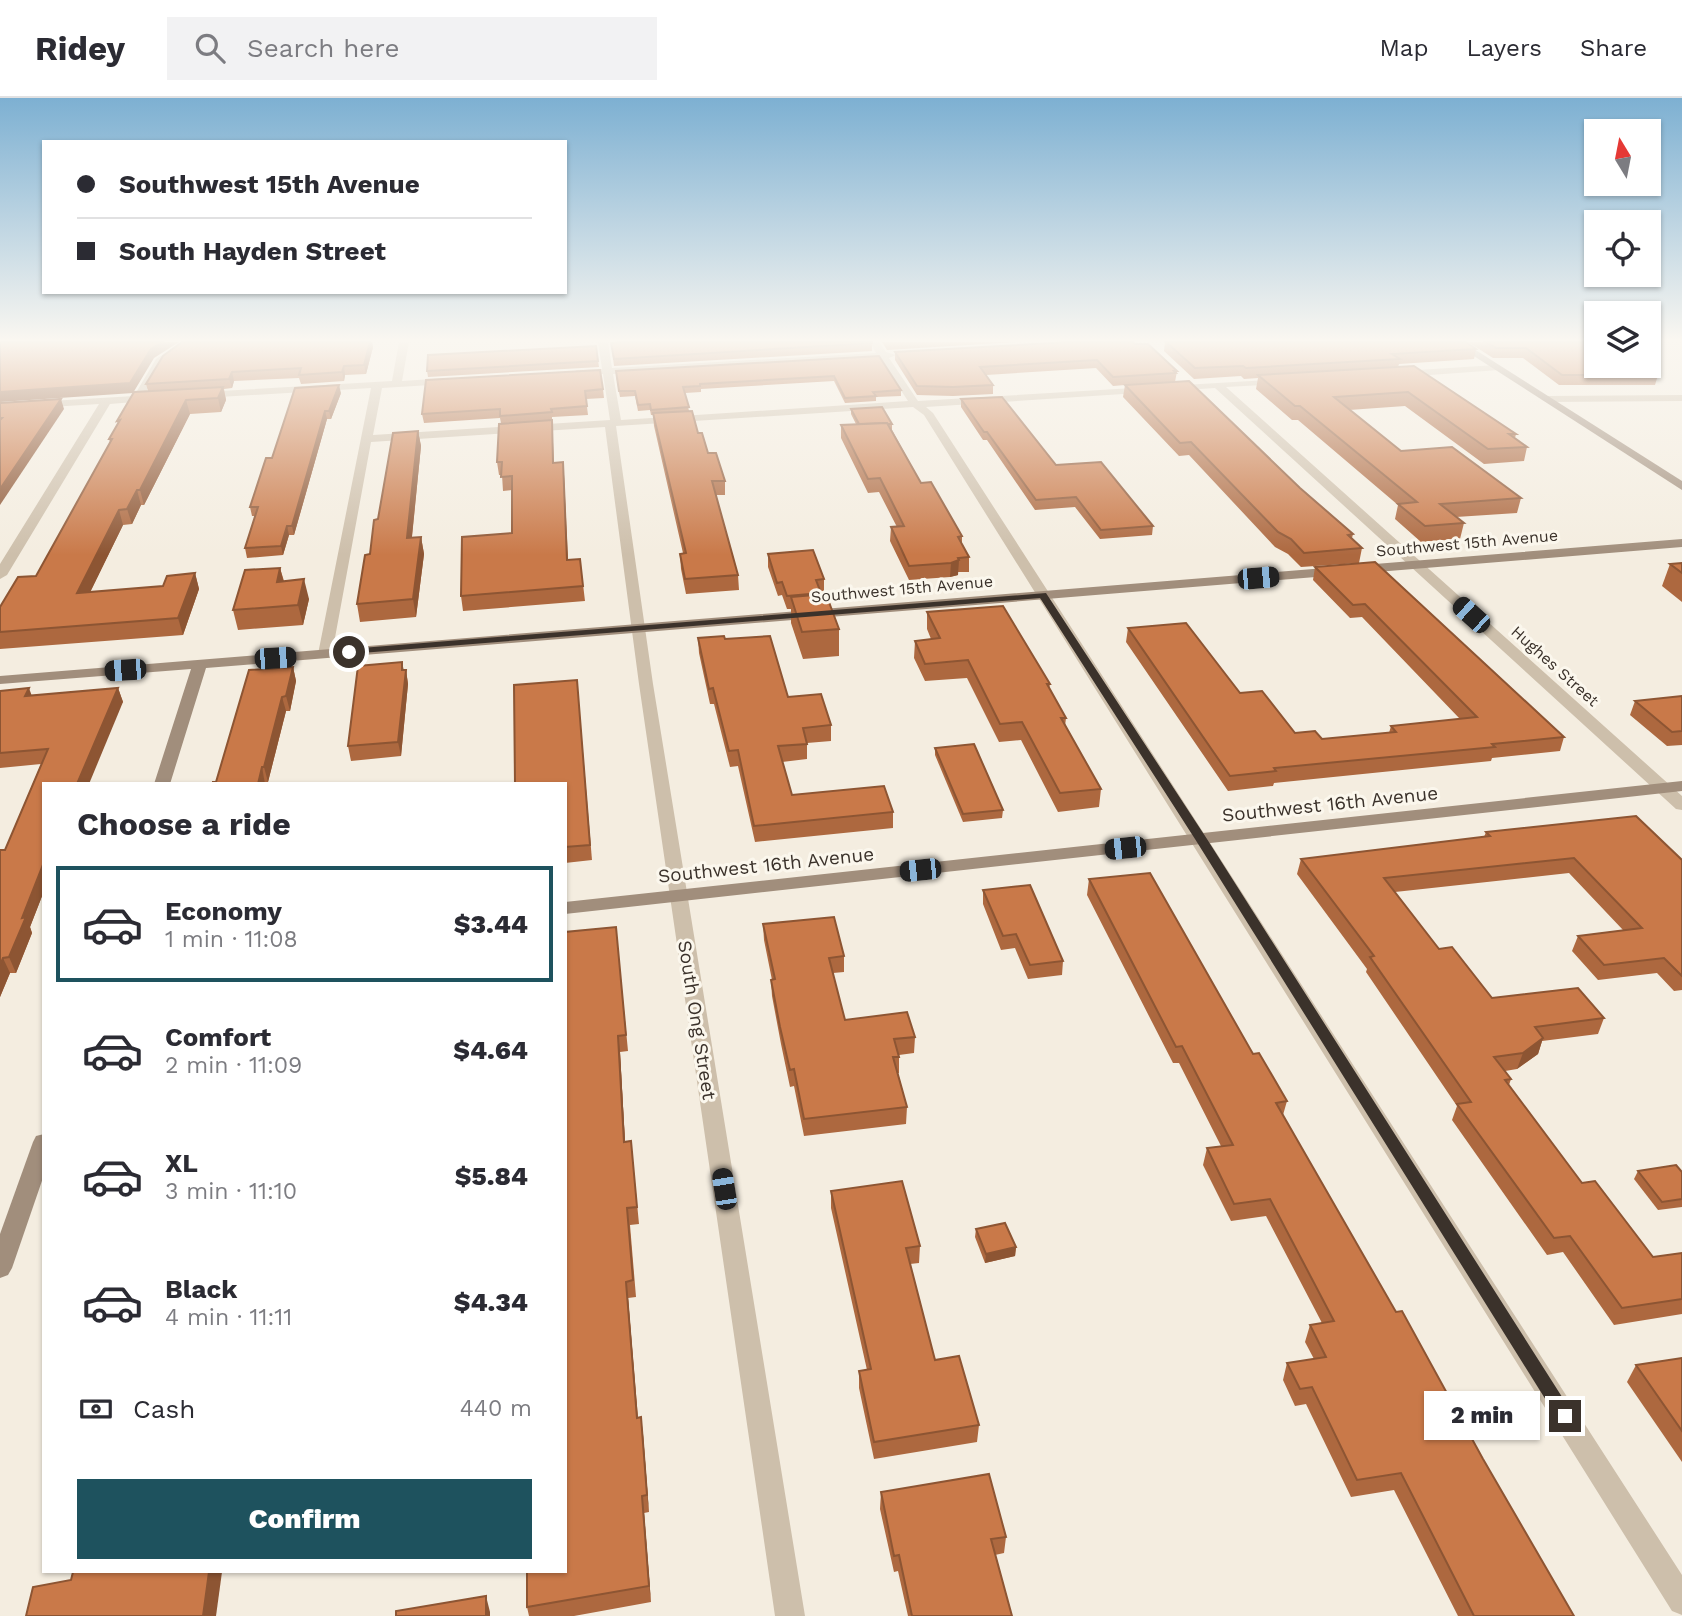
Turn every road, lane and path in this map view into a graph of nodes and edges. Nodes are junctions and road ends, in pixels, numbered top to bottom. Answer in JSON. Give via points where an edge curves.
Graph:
{"nodes":[{"id":1,"x":99,"y":413,"type":"edge"},
{"id":2,"x":371,"y":413,"type":"edge"},
{"id":3,"x":612,"y":413,"type":"edge"},
{"id":4,"x":782,"y":413,"type":"edge"},
{"id":5,"x":928,"y":413,"type":"edge"},
{"id":6,"x":1248,"y":413,"type":"edge"},
{"id":7,"x":1566,"y":413,"type":"edge"},
{"id":8,"x":613,"y":424,"type":"junction"},
{"id":9,"x":365,"y":439,"type":"junction"},
{"id":10,"x":1682,"y":486,"type":"edge"},
{"id":11,"x":1682,"y":543,"type":"edge"},
{"id":12,"x":1415,"y":565,"type":"junction"},
{"id":13,"x":0,"y":575,"type":"edge"},
{"id":14,"x":1043,"y":595,"type":"junction"},
{"id":15,"x":637,"y":628,"type":"junction"},
{"id":16,"x":325,"y":654,"type":"junction"},
{"id":17,"x":200,"y":664,"type":"junction"},
{"id":18,"x":0,"y":680,"type":"edge"},
{"id":19,"x":163,"y":782,"type":"edge"},
{"id":20,"x":1673,"y":787,"type":"edge"},
{"id":21,"x":1682,"y":805,"type":"edge"},
{"id":22,"x":1201,"y":839,"type":"junction"},
{"id":23,"x":678,"y":896,"type":"junction"},
{"id":24,"x":567,"y":908,"type":"edge"},
{"id":25,"x":42,"y":1148,"type":"edge"},
{"id":26,"x":0,"y":1268,"type":"edge"},
{"id":27,"x":1682,"y":1601,"type":"edge"},
{"id":28,"x":790,"y":1616,"type":"edge"}],
"edges":[{"from":1,"to":13,"type":"street"},
{"from":2,"to":9,"type":"street"},
{"from":3,"to":8,"type":"street","name":"South Ong Street"},
{"from":4,"to":8,"type":"street"},
{"from":5,"to":14,"type":"street"},
{"from":6,"to":12,"type":"street","name":"Hughes Street"},
{"from":7,"to":10,"type":"main road"},
{"from":8,"to":9,"type":"street"},
{"from":8,"to":15,"type":"street","name":"South Ong Street"},
{"from":9,"to":16,"type":"street"},
{"from":11,"to":12,"type":"main road","name":"Southwest 15th Avenue"},
{"from":12,"to":14,"type":"main road","name":"Southwest 15th Avenue"},
{"from":12,"to":20,"type":"street","name":"Hughes Street"},
{"from":14,"to":15,"type":"main road","name":"Southwest 15th Avenue"},
{"from":14,"to":22,"type":"street"},
{"from":15,"to":16,"type":"main road","name":"Southwest 15th Avenue"},
{"from":15,"to":23,"type":"street","name":"South Ong Street"},
{"from":16,"to":17,"type":"main road","name":"Southwest 15th Avenue"},
{"from":17,"to":18,"type":"main road","name":"Southwest 15th Avenue"},
{"from":17,"to":19,"type":"main road"},
{"from":20,"to":21,"type":"street","name":"Hughes Street"},
{"from":20,"to":22,"type":"main road","name":"Southwest 16th Avenue"},
{"from":22,"to":23,"type":"main road","name":"Southwest 16th Avenue"},
{"from":22,"to":27,"type":"street"},
{"from":23,"to":24,"type":"main road","name":"Southwest 16th Avenue"},
{"from":23,"to":28,"type":"street","name":"South Ong Street"},
{"from":25,"to":26,"type":"main road"}]}
